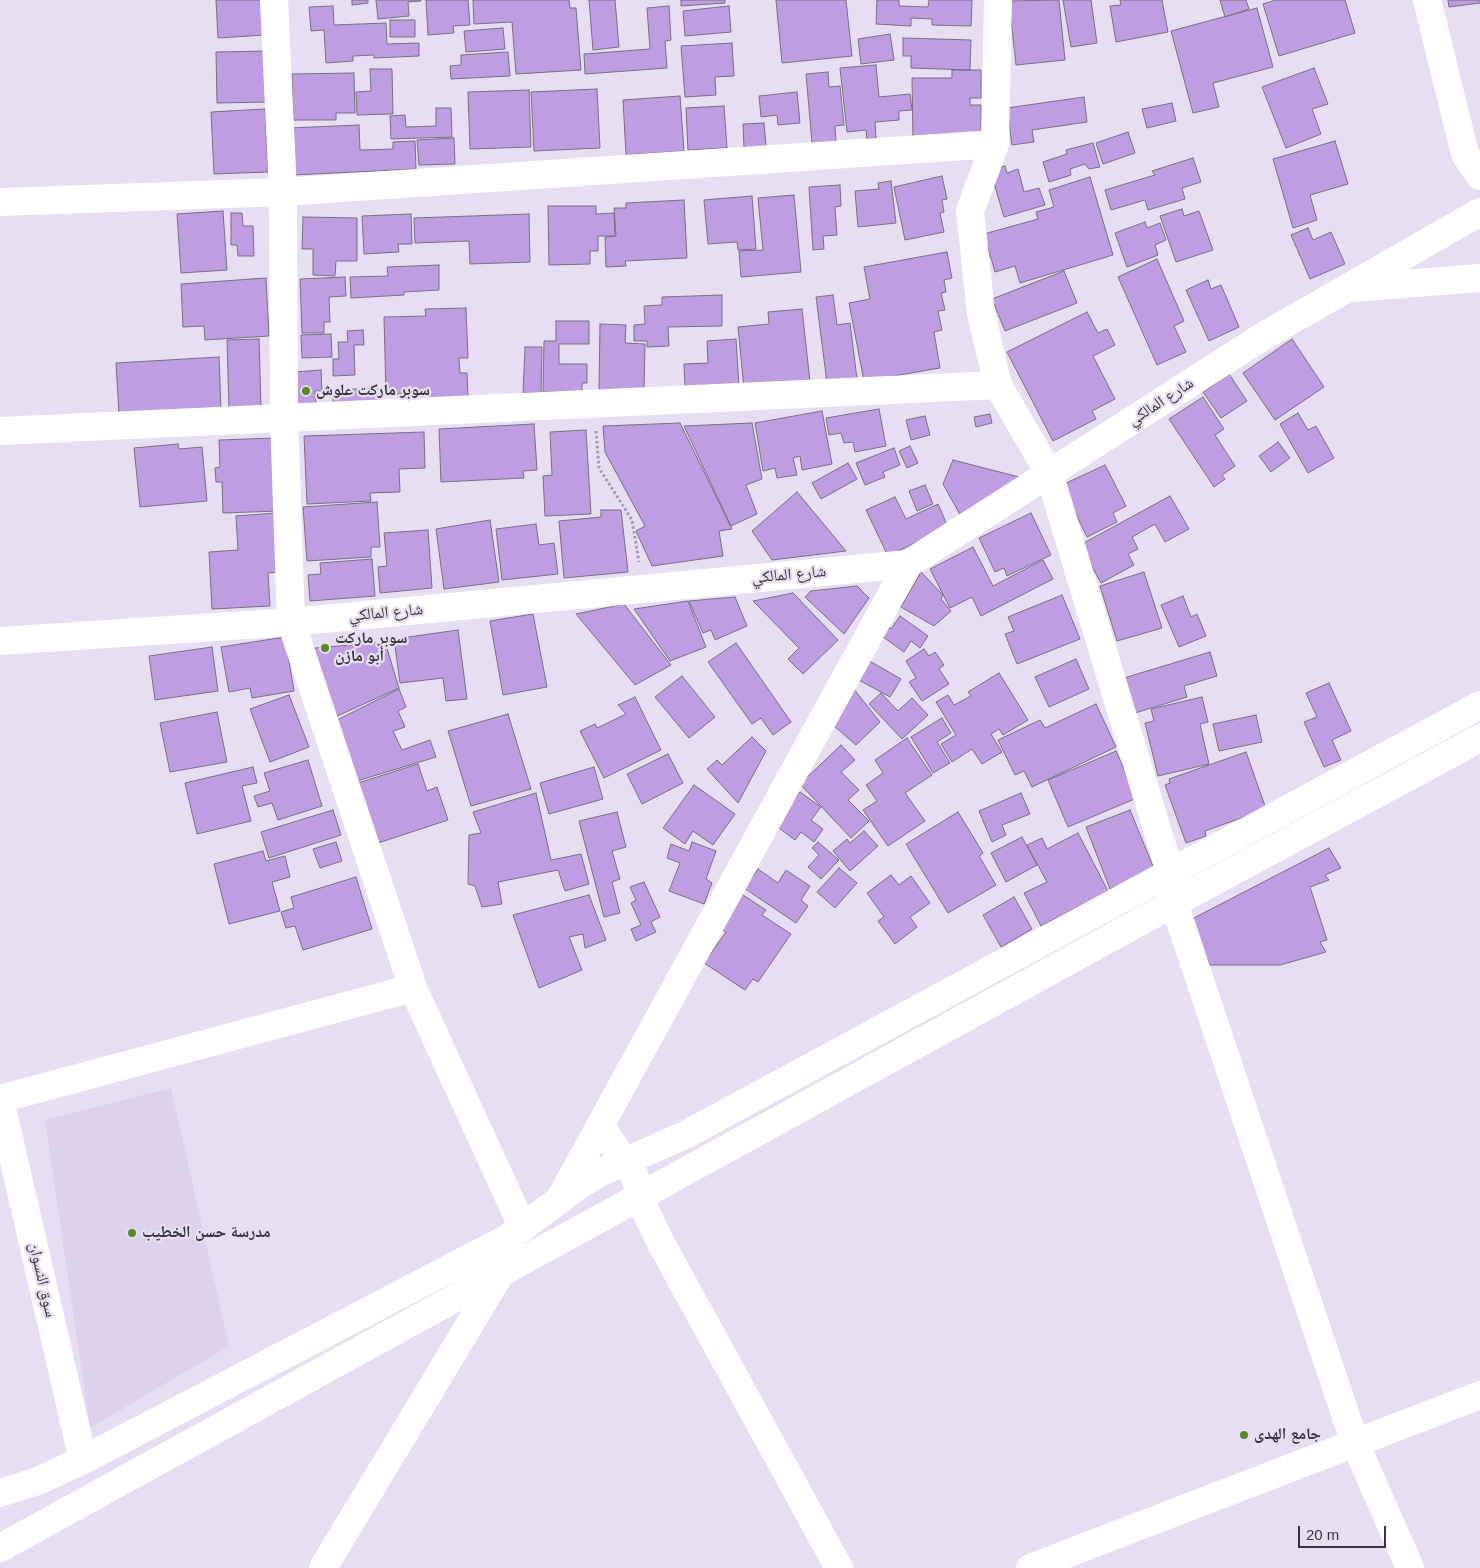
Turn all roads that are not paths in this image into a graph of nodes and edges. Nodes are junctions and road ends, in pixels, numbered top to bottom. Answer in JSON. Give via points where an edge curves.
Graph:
{"nodes":[{"id":1,"x":274,"y":0,"type":"edge"},
{"id":2,"x":998,"y":0,"type":"edge"},
{"id":3,"x":1427,"y":0,"type":"edge"},
{"id":4,"x":995,"y":144,"type":"junction"},
{"id":5,"x":1480,"y":176,"type":"edge"},
{"id":6,"x":283,"y":192,"type":"junction"},
{"id":7,"x":0,"y":202,"type":"edge"},
{"id":8,"x":1480,"y":212,"type":"edge"},
{"id":9,"x":1480,"y":278,"type":"edge"},
{"id":10,"x":1345,"y":289,"type":"junction"},
{"id":11,"x":998,"y":385,"type":"junction"},
{"id":12,"x":284,"y":417,"type":"junction"},
{"id":13,"x":0,"y":431,"type":"edge"},
{"id":14,"x":1049,"y":473,"type":"junction"},
{"id":15,"x":908,"y":564,"type":"junction"},
{"id":16,"x":291,"y":622,"type":"junction"},
{"id":17,"x":0,"y":641,"type":"edge"},
{"id":18,"x":1480,"y":705,"type":"edge"},
{"id":19,"x":1480,"y":738,"type":"edge"},
{"id":20,"x":1170,"y":872,"type":"junction"},
{"id":21,"x":1174,"y":903,"type":"junction"},
{"id":22,"x":412,"y":988,"type":"junction"},
{"id":23,"x":0,"y":1100,"type":"edge"},
{"id":24,"x":600,"y":1125,"type":"junction"},
{"id":25,"x":625,"y":1161,"type":"junction"},
{"id":26,"x":640,"y":1195,"type":"junction"},
{"id":27,"x":559,"y":1200,"type":"junction"},
{"id":28,"x":524,"y":1228,"type":"junction"},
{"id":29,"x":578,"y":1232,"type":"junction"},
{"id":30,"x":501,"y":1273,"type":"junction"},
{"id":31,"x":1480,"y":1395,"type":"edge"},
{"id":32,"x":1355,"y":1443,"type":"junction"},
{"id":33,"x":84,"y":1460,"type":"junction"},
{"id":34,"x":0,"y":1493,"type":"edge"},
{"id":35,"x":0,"y":1548,"type":"edge"},
{"id":36,"x":323,"y":1568,"type":"edge"},
{"id":37,"x":839,"y":1568,"type":"edge"},
{"id":38,"x":1030,"y":1568,"type":"edge"},
{"id":39,"x":1410,"y":1568,"type":"edge"}],
"edges":[{"from":1,"to":6,"type":"street"},
{"from":2,"to":4,"type":"street"},
{"from":3,"to":5,"type":"street","via":[[1465,154]]},
{"from":4,"to":6,"type":"street"},
{"from":4,"to":11,"type":"street","via":[[970,211],[980,313]]},
{"from":6,"to":7,"type":"street"},
{"from":6,"to":12,"type":"street"},
{"from":8,"to":10,"type":"street","name":"شارع المالكي"},
{"from":9,"to":10,"type":"street"},
{"from":10,"to":14,"type":"street","name":"شارع المالكي","via":[[1262,337]]},
{"from":11,"to":12,"type":"street"},
{"from":11,"to":14,"type":"street"},
{"from":12,"to":13,"type":"street"},
{"from":12,"to":16,"type":"street"},
{"from":14,"to":15,"type":"street","name":"شارع المالكي"},
{"from":14,"to":20,"type":"street"},
{"from":15,"to":16,"type":"street","name":"شارع المالكي"},
{"from":15,"to":24,"type":"street"},
{"from":16,"to":17,"type":"street","name":"شارع المالكي"},
{"from":16,"to":22,"type":"street"},
{"from":18,"to":20,"type":"street"},
{"from":19,"to":21,"type":"street"},
{"from":20,"to":21,"type":"street"},
{"from":20,"to":25,"type":"street","via":[[694,1130]]},
{"from":21,"to":26,"type":"street"},
{"from":21,"to":32,"type":"street"},
{"from":22,"to":23,"type":"street"},
{"from":22,"to":28,"type":"street"},
{"from":23,"to":33,"type":"street","name":"سوق النسوان"},
{"from":24,"to":25,"type":"street"},
{"from":24,"to":27,"type":"street"},
{"from":25,"to":26,"type":"street","via":[[635,1177]]},
{"from":25,"to":27,"type":"street"},
{"from":26,"to":29,"type":"street"},
{"from":26,"to":37,"type":"street","via":[[661,1243]]},
{"from":27,"to":28,"type":"street"},
{"from":27,"to":29,"type":"street","via":[[564,1217]]},
{"from":28,"to":33,"type":"street"},
{"from":29,"to":30,"type":"street"},
{"from":30,"to":35,"type":"street"},
{"from":30,"to":36,"type":"street"},
{"from":31,"to":32,"type":"street"},
{"from":32,"to":38,"type":"street"},
{"from":32,"to":39,"type":"street"},
{"from":33,"to":34,"type":"street","via":[[38,1481]]}]}
